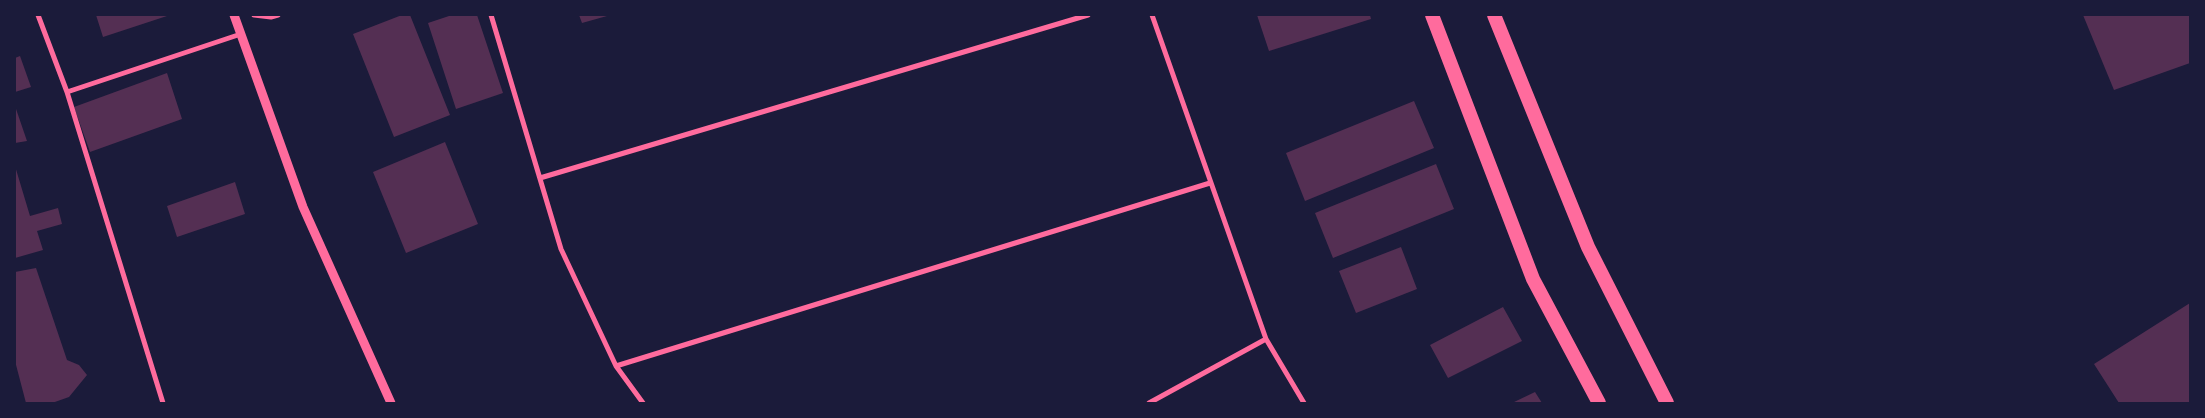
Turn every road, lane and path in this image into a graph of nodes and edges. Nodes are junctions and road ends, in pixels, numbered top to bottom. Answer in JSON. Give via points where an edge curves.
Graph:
{"nodes":[{"id":1,"x":38,"y":15,"type":"edge"},
{"id":2,"x":234,"y":15,"type":"edge"},
{"id":3,"x":254,"y":15,"type":"edge"},
{"id":4,"x":278,"y":15,"type":"edge"},
{"id":5,"x":491,"y":15,"type":"edge"},
{"id":6,"x":1088,"y":15,"type":"edge"},
{"id":7,"x":1152,"y":15,"type":"edge"},
{"id":8,"x":1432,"y":15,"type":"edge"},
{"id":9,"x":1494,"y":15,"type":"edge"},
{"id":10,"x":241,"y":34,"type":"junction"},
{"id":11,"x":67,"y":92,"type":"junction"},
{"id":12,"x":540,"y":178,"type":"junction"},
{"id":13,"x":1210,"y":183,"type":"junction"},
{"id":14,"x":1266,"y":339,"type":"junction"},
{"id":15,"x":616,"y":366,"type":"junction"},
{"id":16,"x":163,"y":403,"type":"edge"},
{"id":17,"x":391,"y":403,"type":"edge"},
{"id":18,"x":643,"y":403,"type":"edge"},
{"id":19,"x":1149,"y":403,"type":"edge"},
{"id":20,"x":1304,"y":403,"type":"edge"},
{"id":21,"x":1599,"y":403,"type":"edge"},
{"id":22,"x":1667,"y":403,"type":"edge"}],
"edges":[{"from":1,"to":11,"type":"street"},
{"from":2,"to":10,"type":"street"},
{"from":3,"to":4,"type":"street"},
{"from":5,"to":12,"type":"street"},
{"from":6,"to":12,"type":"street"},
{"from":7,"to":13,"type":"street"},
{"from":8,"to":21,"type":"highway","via":[[1533,278]]},
{"from":9,"to":22,"type":"highway","via":[[1588,247]]},
{"from":10,"to":11,"type":"street"},
{"from":10,"to":17,"type":"street","via":[[303,207]]},
{"from":11,"to":16,"type":"street"},
{"from":12,"to":15,"type":"street","via":[[561,249]]},
{"from":13,"to":14,"type":"street"},
{"from":13,"to":15,"type":"street"},
{"from":14,"to":19,"type":"street"},
{"from":14,"to":20,"type":"street"},
{"from":15,"to":18,"type":"street"}]}
